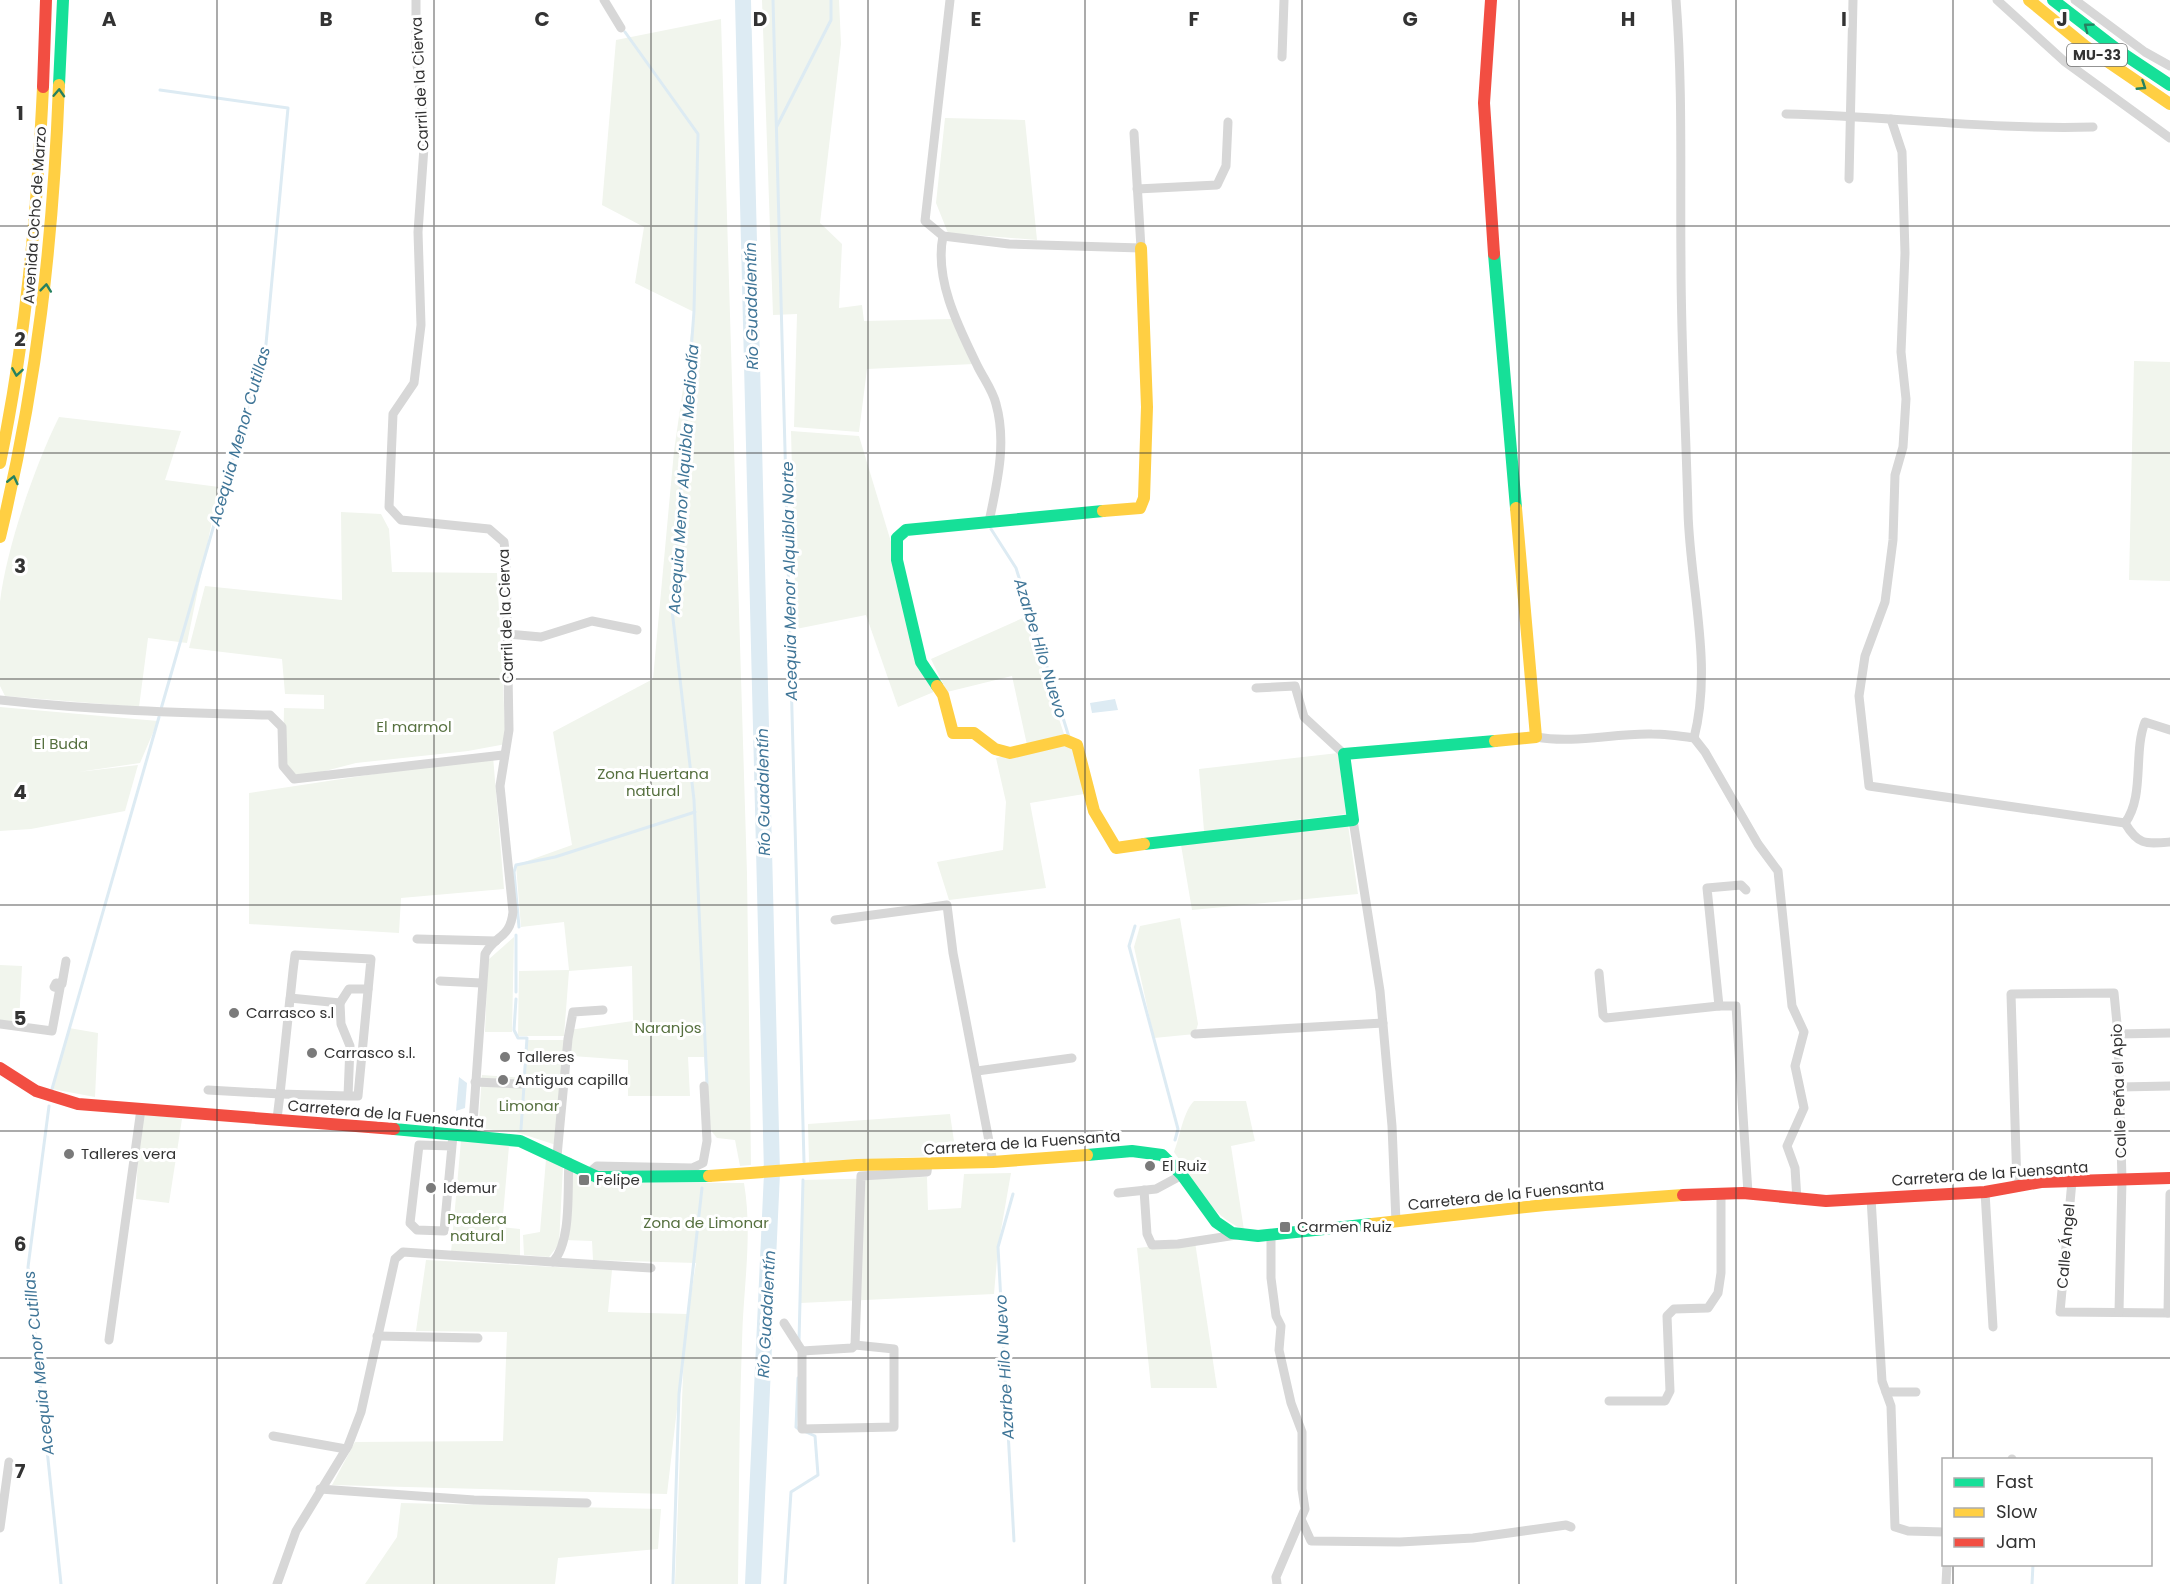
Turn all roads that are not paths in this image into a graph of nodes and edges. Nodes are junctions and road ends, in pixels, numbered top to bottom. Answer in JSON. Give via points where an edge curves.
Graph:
{"nodes":[{"id":1,"x":46,"y":0,"type":"edge"},
{"id":2,"x":63,"y":0,"type":"edge"},
{"id":3,"x":416,"y":0,"type":"edge"},
{"id":4,"x":604,"y":0,"type":"edge"},
{"id":5,"x":950,"y":0,"type":"edge"},
{"id":6,"x":1284,"y":0,"type":"edge"},
{"id":7,"x":1491,"y":0,"type":"edge"},
{"id":8,"x":1676,"y":0,"type":"edge"},
{"id":9,"x":1853,"y":0,"type":"edge"},
{"id":10,"x":1997,"y":0,"type":"edge"},
{"id":11,"x":2029,"y":0,"type":"edge"},
{"id":12,"x":2053,"y":0,"type":"edge"},
{"id":13,"x":2075,"y":0,"type":"edge"},
{"id":14,"x":621,"y":28,"type":"dead end"},
{"id":15,"x":1282,"y":57,"type":"dead end"},
{"id":16,"x":2170,"y":66,"type":"edge"},
{"id":17,"x":2170,"y":85,"type":"edge"},
{"id":18,"x":2170,"y":104,"type":"edge"},
{"id":19,"x":1786,"y":114,"type":"dead end"},
{"id":20,"x":1850,"y":115,"type":"junction"},
{"id":21,"x":1891,"y":119,"type":"junction"},
{"id":22,"x":1228,"y":122,"type":"dead end"},
{"id":23,"x":2093,"y":127,"type":"dead end"},
{"id":24,"x":1134,"y":133,"type":"dead end"},
{"id":25,"x":2170,"y":138,"type":"edge"},
{"id":26,"x":1849,"y":178,"type":"dead end"},
{"id":27,"x":1137,"y":189,"type":"junction"},
{"id":28,"x":943,"y":236,"type":"junction"},
{"id":29,"x":1141,"y":248,"type":"junction"},
{"id":30,"x":0,"y":463,"type":"edge"},
{"id":31,"x":989,"y":522,"type":"junction"},
{"id":32,"x":0,"y":537,"type":"edge"},
{"id":33,"x":637,"y":630,"type":"dead end"},
{"id":34,"x":507,"y":634,"type":"junction"},
{"id":35,"x":1256,"y":688,"type":"dead end"},
{"id":36,"x":0,"y":700,"type":"edge"},
{"id":37,"x":2170,"y":730,"type":"edge"},
{"id":38,"x":1536,"y":737,"type":"junction"},
{"id":39,"x":1694,"y":738,"type":"junction"},
{"id":40,"x":1344,"y":754,"type":"junction"},
{"id":41,"x":503,"y":755,"type":"junction"},
{"id":42,"x":1353,"y":820,"type":"junction"},
{"id":43,"x":2125,"y":823,"type":"junction"},
{"id":44,"x":2170,"y":842,"type":"edge"},
{"id":45,"x":1746,"y":891,"type":"dead end"},
{"id":46,"x":836,"y":920,"type":"dead end"},
{"id":47,"x":417,"y":939,"type":"dead end"},
{"id":48,"x":496,"y":941,"type":"junction"},
{"id":49,"x":66,"y":961,"type":"dead end"},
{"id":50,"x":1599,"y":973,"type":"dead end"},
{"id":51,"x":440,"y":981,"type":"dead end"},
{"id":52,"x":481,"y":983,"type":"junction"},
{"id":53,"x":368,"y":990,"type":"junction"},
{"id":54,"x":340,"y":1003,"type":"junction"},
{"id":55,"x":1719,"y":1006,"type":"junction"},
{"id":56,"x":603,"y":1010,"type":"dead end"},
{"id":57,"x":1383,"y":1023,"type":"junction"},
{"id":58,"x":0,"y":1024,"type":"edge"},
{"id":59,"x":2170,"y":1033,"type":"edge"},
{"id":60,"x":1195,"y":1034,"type":"dead end"},
{"id":61,"x":2118,"y":1034,"type":"junction"},
{"id":62,"x":1072,"y":1058,"type":"dead end"},
{"id":63,"x":0,"y":1068,"type":"edge"},
{"id":64,"x":976,"y":1071,"type":"junction"},
{"id":65,"x":475,"y":1082,"type":"junction"},
{"id":66,"x":521,"y":1084,"type":"dead end"},
{"id":67,"x":704,"y":1086,"type":"dead end"},
{"id":68,"x":2170,"y":1086,"type":"edge"},
{"id":69,"x":2120,"y":1087,"type":"junction"},
{"id":70,"x":208,"y":1090,"type":"dead end"},
{"id":71,"x":280,"y":1094,"type":"junction"},
{"id":72,"x":348,"y":1096,"type":"junction"},
{"id":73,"x":141,"y":1109,"type":"junction"},
{"id":74,"x":277,"y":1119,"type":"junction"},
{"id":75,"x":472,"y":1137,"type":"junction"},
{"id":76,"x":453,"y":1140,"type":"junction"},
{"id":77,"x":557,"y":1156,"type":"junction"},
{"id":78,"x":568,"y":1162,"type":"junction"},
{"id":79,"x":993,"y":1162,"type":"junction"},
{"id":80,"x":928,"y":1164,"type":"junction"},
{"id":81,"x":589,"y":1173,"type":"junction"},
{"id":82,"x":1182,"y":1175,"type":"junction"},
{"id":83,"x":2170,"y":1178,"type":"edge"},
{"id":84,"x":2122,"y":1180,"type":"junction"},
{"id":85,"x":2072,"y":1181,"type":"junction"},
{"id":86,"x":2017,"y":1186,"type":"junction"},
{"id":87,"x":1144,"y":1190,"type":"junction"},
{"id":88,"x":1985,"y":1192,"type":"junction"},
{"id":89,"x":1118,"y":1193,"type":"dead end"},
{"id":90,"x":1721,"y":1193,"type":"junction"},
{"id":91,"x":1748,"y":1193,"type":"junction"},
{"id":92,"x":2170,"y":1194,"type":"edge"},
{"id":93,"x":1871,"y":1198,"type":"junction"},
{"id":94,"x":1797,"y":1200,"type":"junction"},
{"id":95,"x":1396,"y":1222,"type":"junction"},
{"id":96,"x":1242,"y":1234,"type":"junction"},
{"id":97,"x":1271,"y":1235,"type":"junction"},
{"id":98,"x":553,"y":1262,"type":"junction"},
{"id":99,"x":651,"y":1268,"type":"dead end"},
{"id":100,"x":2119,"y":1312,"type":"junction"},
{"id":101,"x":2169,"y":1313,"type":"edge"},
{"id":102,"x":784,"y":1323,"type":"dead end"},
{"id":103,"x":1993,"y":1327,"type":"dead end"},
{"id":104,"x":377,"y":1336,"type":"junction"},
{"id":105,"x":478,"y":1338,"type":"dead end"},
{"id":106,"x":109,"y":1340,"type":"dead end"},
{"id":107,"x":855,"y":1345,"type":"junction"},
{"id":108,"x":802,"y":1351,"type":"junction"},
{"id":109,"x":1886,"y":1392,"type":"junction"},
{"id":110,"x":1916,"y":1392,"type":"dead end"},
{"id":111,"x":1609,"y":1401,"type":"dead end"},
{"id":112,"x":273,"y":1436,"type":"dead end"},
{"id":113,"x":346,"y":1449,"type":"junction"},
{"id":114,"x":9,"y":1462,"type":"dead end"},
{"id":115,"x":320,"y":1489,"type":"junction"},
{"id":116,"x":587,"y":1503,"type":"dead end"},
{"id":117,"x":1301,"y":1519,"type":"junction"},
{"id":118,"x":1571,"y":1527,"type":"dead end"},
{"id":119,"x":0,"y":1528,"type":"edge"},
{"id":120,"x":1942,"y":1532,"type":"edge"},
{"id":121,"x":1947,"y":1566,"type":"edge"},
{"id":122,"x":277,"y":1584,"type":"edge"},
{"id":123,"x":1277,"y":1584,"type":"edge"},
{"id":124,"x":1946,"y":1584,"type":"edge"}],
"edges":[{"from":1,"to":30,"type":"main road","name":"Avenida Ocho de Marzo","one_way":true,"via":[[33,248]]},
{"from":32,"to":2,"type":"main road","name":"Avenida Ocho de Marzo","one_way":true,"via":[[30,399],[44,304]]},
{"from":3,"to":34,"type":"street","name":"Carril de la Cierva","via":[[416,56],[425,133],[418,232],[421,325],[414,383],[393,414],[389,507],[401,519],[489,529],[504,542]]},
{"from":4,"to":14,"type":"street"},
{"from":5,"to":28,"type":"street","via":[[925,221]]},
{"from":6,"to":15,"type":"street"},
{"from":7,"to":38,"type":"main road","via":[[1484,103],[1486,167]]},
{"from":8,"to":39,"type":"street","via":[[1688,517],[1700,620],[1700,716]]},
{"from":9,"to":20,"type":"street"},
{"from":10,"to":25,"type":"street","via":[[2064,61]]},
{"from":11,"to":18,"type":"main road","number":"MU-33","one_way":true,"via":[[2110,64]]},
{"from":17,"to":12,"type":"main road","number":"MU-33","one_way":true},
{"from":13,"to":16,"type":"street"},
{"from":19,"to":20,"type":"street"},
{"from":20,"to":21,"type":"street"},
{"from":20,"to":26,"type":"street"},
{"from":21,"to":23,"type":"street","via":[[2032,129]]},
{"from":21,"to":43,"type":"street","via":[[1902,152],[1905,253],[1901,352],[1906,399],[1903,447],[1895,475],[1893,540],[1885,602],[1865,656],[1859,696],[1869,786]]},
{"from":22,"to":27,"type":"street","via":[[1226,166],[1217,185]]},
{"from":24,"to":27,"type":"street"},
{"from":27,"to":29,"type":"street"},
{"from":28,"to":29,"type":"street","via":[[1009,244]]},
{"from":28,"to":31,"type":"street","via":[[948,298],[996,402],[1001,433],[999,474]]},
{"from":29,"to":31,"type":"main road","via":[[1147,407],[1144,498],[1140,508]]},
{"from":31,"to":42,"type":"main road","via":[[906,530],[897,538],[897,560],[921,662],[943,695],[953,734],[974,733],[995,749],[1010,753],[1065,740],[1077,745],[1094,811],[1116,848]]},
{"from":33,"to":34,"type":"street","via":[[592,621],[541,637]]},
{"from":34,"to":41,"type":"street","name":"Carril de la Cierva","via":[[509,730]]},
{"from":35,"to":40,"type":"street","via":[[1295,686],[1304,717]]},
{"from":36,"to":41,"type":"street","via":[[157,713],[270,714],[282,727],[283,766],[294,779]]},
{"from":37,"to":43,"type":"street","via":[[2145,722],[2139,738],[2133,812]]},
{"from":38,"to":39,"type":"street","via":[[1581,740],[1651,734]]},
{"from":38,"to":40,"type":"main road"},
{"from":39,"to":94,"type":"street","via":[[1778,871],[1792,1006],[1804,1032],[1795,1066],[1804,1107],[1787,1146],[1795,1168]]},
{"from":40,"to":42,"type":"main road"},
{"from":41,"to":48,"type":"street","name":"Carril de la Cierva","via":[[500,786],[513,912],[512,925]]},
{"from":42,"to":57,"type":"street"},
{"from":43,"to":44,"type":"street","via":[[2133,837],[2146,844]]},
{"from":45,"to":55,"type":"street","via":[[1741,885],[1707,888]]},
{"from":46,"to":64,"type":"street","via":[[947,905]]},
{"from":47,"to":48,"type":"street"},
{"from":48,"to":52,"type":"street","name":"Carril de la Cierva","via":[[484,954]]},
{"from":49,"to":58,"type":"street","via":[[62,984],[56,983],[54,987],[60,988],[52,1031]]},
{"from":50,"to":55,"type":"street","via":[[1606,1018]]},
{"from":51,"to":52,"type":"street"},
{"from":52,"to":65,"type":"street","name":"Carril de la Cierva"},
{"from":53,"to":54,"type":"street","via":[[349,989]]},
{"from":53,"to":71,"type":"street","via":[[370,959],[295,956]]},
{"from":53,"to":72,"type":"street","via":[[358,1096]]},
{"from":54,"to":71,"type":"street","via":[[290,998]]},
{"from":54,"to":72,"type":"street","via":[[341,1024],[350,1046]]},
{"from":55,"to":91,"type":"street","via":[[1736,1006]]},
{"from":56,"to":77,"type":"street","via":[[573,1012]]},
{"from":57,"to":60,"type":"street"},
{"from":57,"to":95,"type":"street"},
{"from":59,"to":61,"type":"street"},
{"from":61,"to":69,"type":"street","name":"Calle Peña el Apio"},
{"from":61,"to":86,"type":"street","name":"Calle Peña el Apio","via":[[2114,993],[2011,994]]},
{"from":62,"to":64,"type":"street"},
{"from":63,"to":73,"type":"main road","name":"Carretera de la Fuensanta","via":[[43,1096],[78,1104]]},
{"from":64,"to":79,"type":"street"},
{"from":65,"to":66,"type":"street"},
{"from":65,"to":75,"type":"street","name":"Carril de la Cierva"},
{"from":67,"to":81,"type":"street","via":[[707,1141],[703,1163],[692,1168],[597,1166]]},
{"from":68,"to":69,"type":"street"},
{"from":69,"to":84,"type":"street","name":"Calle Peña el Apio"},
{"from":70,"to":71,"type":"street"},
{"from":71,"to":72,"type":"street"},
{"from":71,"to":74,"type":"street"},
{"from":73,"to":74,"type":"main road","name":"Carretera de la Fuensanta"},
{"from":73,"to":106,"type":"street"},
{"from":74,"to":76,"type":"main road","name":"Carretera de la Fuensanta"},
{"from":75,"to":76,"type":"main road","name":"Carretera de la Fuensanta"},
{"from":75,"to":77,"type":"main road","name":"Carretera de la Fuensanta","via":[[520,1141]]},
{"from":76,"to":76,"type":"street","via":[[444,1231],[417,1230],[410,1223],[419,1145]]},
{"from":77,"to":78,"type":"main road","name":"Carretera de la Fuensanta"},
{"from":78,"to":81,"type":"main road","name":"Carretera de la Fuensanta"},
{"from":78,"to":98,"type":"street","via":[[565,1238]]},
{"from":79,"to":80,"type":"main road","name":"Carretera de la Fuensanta"},
{"from":79,"to":82,"type":"main road","name":"Carretera de la Fuensanta","via":[[1132,1151],[1162,1155]]},
{"from":80,"to":81,"type":"main road","name":"Carretera de la Fuensanta","via":[[856,1165],[732,1176],[633,1177]]},
{"from":80,"to":107,"type":"street","via":[[927,1172],[861,1176]]},
{"from":82,"to":87,"type":"street","via":[[1156,1189]]},
{"from":82,"to":96,"type":"main road","name":"Carretera de la Fuensanta","via":[[1216,1222],[1232,1233]]},
{"from":83,"to":84,"type":"main road","name":"Carretera de la Fuensanta"},
{"from":84,"to":85,"type":"main road","name":"Carretera de la Fuensanta"},
{"from":84,"to":100,"type":"street","name":"Calle Peña el Apio"},
{"from":85,"to":86,"type":"main road","name":"Carretera de la Fuensanta"},
{"from":85,"to":100,"type":"street","name":"Calle Ángel","via":[[2060,1312]]},
{"from":86,"to":88,"type":"main road","name":"Carretera de la Fuensanta"},
{"from":87,"to":89,"type":"street"},
{"from":87,"to":96,"type":"street","via":[[1147,1234],[1152,1245],[1178,1245]]},
{"from":88,"to":93,"type":"main road","name":"Carretera de la Fuensanta"},
{"from":88,"to":103,"type":"street"},
{"from":90,"to":91,"type":"main road","name":"Carretera de la Fuensanta"},
{"from":90,"to":95,"type":"main road","name":"Carretera de la Fuensanta","via":[[1545,1205]]},
{"from":90,"to":111,"type":"street","via":[[1718,1293],[1708,1308],[1674,1309],[1667,1316],[1670,1390],[1665,1401]]},
{"from":91,"to":94,"type":"main road","name":"Carretera de la Fuensanta"},
{"from":92,"to":101,"type":"street"},
{"from":93,"to":94,"type":"main road","name":"Carretera de la Fuensanta"},
{"from":93,"to":109,"type":"street","via":[[1882,1381]]},
{"from":95,"to":97,"type":"main road","name":"Carretera de la Fuensanta"},
{"from":96,"to":97,"type":"main road","name":"Carretera de la Fuensanta"},
{"from":97,"to":117,"type":"street","via":[[1271,1278],[1281,1326],[1279,1350],[1302,1432],[1305,1509]]},
{"from":98,"to":99,"type":"street"},
{"from":98,"to":104,"type":"street","via":[[403,1252],[395,1258]]},
{"from":100,"to":101,"type":"street"},
{"from":102,"to":108,"type":"street"},
{"from":104,"to":105,"type":"street"},
{"from":104,"to":113,"type":"street","via":[[361,1412]]},
{"from":107,"to":108,"type":"street"},
{"from":107,"to":108,"type":"street","via":[[894,1349],[894,1427],[802,1429]]},
{"from":109,"to":110,"type":"street"},
{"from":109,"to":120,"type":"street","via":[[1891,1406],[1895,1527]]},
{"from":112,"to":113,"type":"street"},
{"from":113,"to":115,"type":"street"},
{"from":114,"to":119,"type":"street"},
{"from":115,"to":116,"type":"street"},
{"from":115,"to":122,"type":"street","via":[[296,1531]]},
{"from":117,"to":118,"type":"street","via":[[1311,1541],[1411,1542]]},
{"from":117,"to":123,"type":"street","via":[[1276,1577]]},
{"from":121,"to":124,"type":"street"}]}
